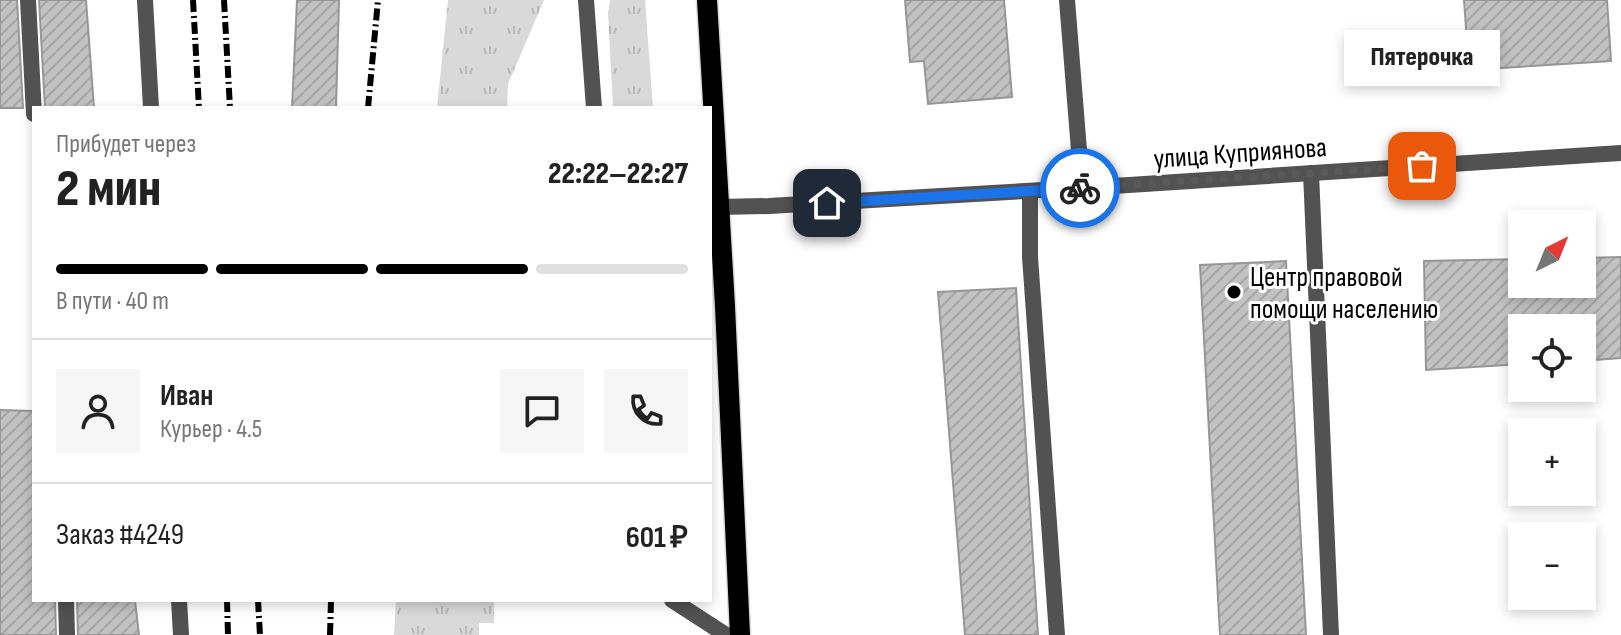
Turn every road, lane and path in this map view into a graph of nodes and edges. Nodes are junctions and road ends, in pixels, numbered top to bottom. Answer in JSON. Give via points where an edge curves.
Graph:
{"nodes":[{"id":1,"x":28,"y":0,"type":"edge"},
{"id":2,"x":145,"y":0,"type":"edge"},
{"id":3,"x":586,"y":0,"type":"edge"},
{"id":4,"x":707,"y":0,"type":"edge"},
{"id":5,"x":1067,"y":0,"type":"edge"},
{"id":6,"x":34,"y":106,"type":"edge"},
{"id":7,"x":151,"y":106,"type":"edge"},
{"id":8,"x":594,"y":106,"type":"edge"},
{"id":9,"x":1621,"y":153,"type":"edge"},
{"id":10,"x":1311,"y":173,"type":"junction"},
{"id":11,"x":1082,"y":188,"type":"junction"},
{"id":12,"x":1030,"y":191,"type":"junction"},
{"id":13,"x":719,"y":207,"type":"junction"},
{"id":14,"x":715,"y":230,"type":"edge"},
{"id":15,"x":66,"y":602,"type":"edge"},
{"id":16,"x":179,"y":602,"type":"edge"},
{"id":17,"x":675,"y":602,"type":"edge"},
{"id":18,"x":67,"y":635,"type":"edge"},
{"id":19,"x":181,"y":635,"type":"edge"},
{"id":20,"x":726,"y":635,"type":"edge"},
{"id":21,"x":740,"y":635,"type":"edge"},
{"id":22,"x":1057,"y":635,"type":"edge"},
{"id":23,"x":1331,"y":635,"type":"edge"}],
"edges":[{"from":1,"to":6,"type":"street"},
{"from":2,"to":7,"type":"street"},
{"from":3,"to":8,"type":"street"},
{"from":4,"to":13,"type":"main road"},
{"from":5,"to":11,"type":"street"},
{"from":9,"to":10,"type":"street","name":"улица Куприянова"},
{"from":10,"to":11,"type":"street","name":"улица Куприянова"},
{"from":10,"to":23,"type":"street"},
{"from":11,"to":12,"type":"street","name":"улица Куприянова"},
{"from":12,"to":13,"type":"street","name":"улица Куприянова"},
{"from":12,"to":22,"type":"street","via":[[1030,257]]},
{"from":13,"to":14,"type":"main road"},
{"from":14,"to":21,"type":"main road","via":[[725,306]]},
{"from":15,"to":18,"type":"street"},
{"from":16,"to":19,"type":"street"},
{"from":17,"to":20,"type":"street"}]}
